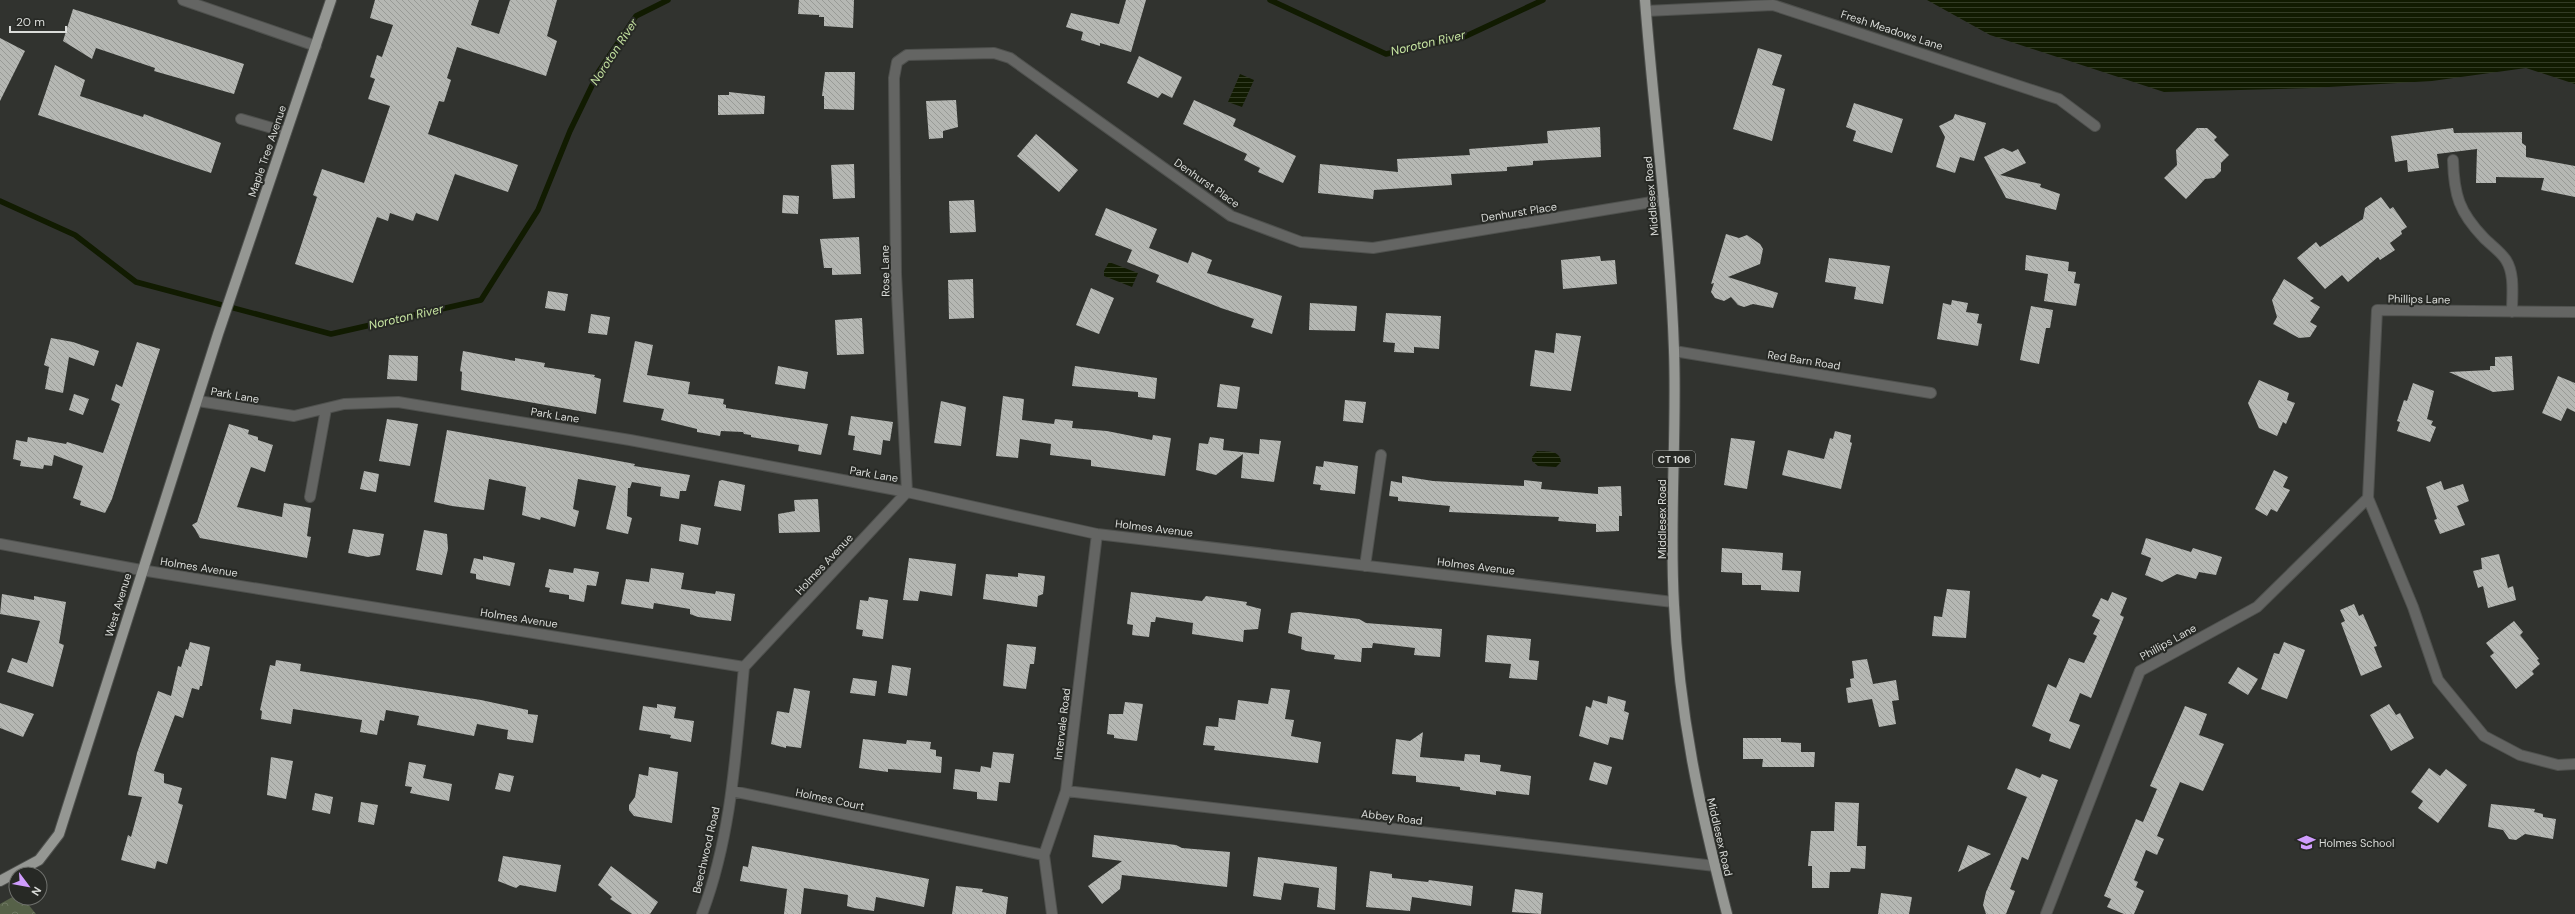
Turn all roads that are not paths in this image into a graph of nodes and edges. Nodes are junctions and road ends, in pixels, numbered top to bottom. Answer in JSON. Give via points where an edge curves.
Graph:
{"nodes":[{"id":1,"x":183,"y":0,"type":"edge"},
{"id":2,"x":331,"y":0,"type":"edge"},
{"id":3,"x":1645,"y":0,"type":"edge"},
{"id":4,"x":1646,"y":11,"type":"junction"},
{"id":5,"x":316,"y":46,"type":"junction"},
{"id":6,"x":907,"y":55,"type":"joint"},
{"id":7,"x":240,"y":119,"type":"dead end"},
{"id":8,"x":2095,"y":126,"type":"dead end"},
{"id":9,"x":286,"y":132,"type":"junction"},
{"id":10,"x":2453,"y":160,"type":"dead end"},
{"id":11,"x":1664,"y":200,"type":"junction"},
{"id":12,"x":226,"y":310,"type":"joint"},
{"id":13,"x":2512,"y":312,"type":"junction"},
{"id":14,"x":2575,"y":312,"type":"edge"},
{"id":15,"x":1674,"y":351,"type":"junction"},
{"id":16,"x":1931,"y":394,"type":"dead end"},
{"id":17,"x":198,"y":400,"type":"junction"},
{"id":18,"x":326,"y":409,"type":"junction"},
{"id":19,"x":1381,"y":455,"type":"dead end"},
{"id":20,"x":907,"y":492,"type":"junction"},
{"id":21,"x":310,"y":497,"type":"dead end"},
{"id":22,"x":2368,"y":498,"type":"junction"},
{"id":23,"x":1097,"y":534,"type":"junction"},
{"id":24,"x":0,"y":544,"type":"edge"},
{"id":25,"x":1365,"y":566,"type":"junction"},
{"id":26,"x":141,"y":570,"type":"junction"},
{"id":27,"x":1674,"y":602,"type":"junction"},
{"id":28,"x":744,"y":667,"type":"junction"},
{"id":29,"x":2575,"y":764,"type":"edge"},
{"id":30,"x":732,"y":791,"type":"junction"},
{"id":31,"x":1066,"y":791,"type":"junction"},
{"id":32,"x":1044,"y":855,"type":"junction"},
{"id":33,"x":1715,"y":866,"type":"junction"},
{"id":34,"x":0,"y":880,"type":"edge"},
{"id":35,"x":702,"y":914,"type":"edge"},
{"id":36,"x":1052,"y":914,"type":"edge"},
{"id":37,"x":1727,"y":914,"type":"edge"},
{"id":38,"x":2046,"y":914,"type":"edge"}],
"edges":[{"from":1,"to":5,"type":"street"},
{"from":2,"to":5,"type":"main road","name":"Maple Tree Avenue"},
{"from":3,"to":4,"type":"main road","name":"Middlesex Road","number":"CT 106"},
{"from":4,"to":8,"type":"street","name":"Fresh Meadows Lane","via":[[1773,5],[2058,98]]},
{"from":4,"to":11,"type":"main road","name":"Middlesex Road","number":"CT 106"},
{"from":5,"to":9,"type":"main road","name":"Maple Tree Avenue"},
{"from":6,"to":11,"type":"street","name":"Denhurst Place","via":[[994,53],[1010,58],[1231,216],[1301,242],[1373,248]]},
{"from":6,"to":20,"type":"street","name":"Rose Lane","via":[[897,62],[894,78],[896,274]]},
{"from":7,"to":9,"type":"street"},
{"from":9,"to":12,"type":"main road","name":"Maple Tree Avenue"},
{"from":10,"to":13,"type":"street","via":[[2454,190],[2463,212],[2506,260],[2512,281]]},
{"from":11,"to":15,"type":"main road","name":"Middlesex Road","number":"CT 106"},
{"from":12,"to":17,"type":"main road","name":"West Avenue"},
{"from":13,"to":14,"type":"street","name":"Phillips Lane"},
{"from":13,"to":22,"type":"street","name":"Phillips Lane","via":[[2377,310]]},
{"from":15,"to":16,"type":"street","name":"Red Barn Road"},
{"from":15,"to":27,"type":"main road","name":"Middlesex Road","number":"CT 106"},
{"from":17,"to":18,"type":"street","name":"Park Lane","via":[[294,416]]},
{"from":17,"to":26,"type":"main road","name":"West Avenue"},
{"from":18,"to":20,"type":"street","name":"Park Lane","via":[[344,404],[398,402],[630,440]]},
{"from":18,"to":21,"type":"street"},
{"from":19,"to":25,"type":"street"},
{"from":20,"to":23,"type":"street","name":"Holmes Avenue"},
{"from":20,"to":28,"type":"street","name":"Holmes Avenue"},
{"from":22,"to":29,"type":"street","name":"Phillips Lane","via":[[2413,607],[2438,680],[2484,736],[2520,755],[2558,765]]},
{"from":22,"to":38,"type":"street","name":"Phillips Lane","via":[[2257,607],[2140,671]]},
{"from":23,"to":25,"type":"street","name":"Holmes Avenue"},
{"from":23,"to":31,"type":"street","name":"Intervale Road"},
{"from":24,"to":26,"type":"street","name":"Holmes Avenue"},
{"from":25,"to":27,"type":"street","name":"Holmes Avenue"},
{"from":26,"to":28,"type":"street","name":"Holmes Avenue"},
{"from":26,"to":34,"type":"main road","name":"West Avenue","via":[[59,834],[39,860]]},
{"from":27,"to":33,"type":"main road","name":"Middlesex Road","number":"CT 106","via":[[1680,691],[1687,739]]},
{"from":28,"to":30,"type":"street"},
{"from":30,"to":32,"type":"street","name":"Holmes Court"},
{"from":30,"to":35,"type":"street","name":"Beechwood Road","via":[[714,877]]},
{"from":31,"to":32,"type":"street","name":"Intervale Road"},
{"from":31,"to":33,"type":"street","name":"Abbey Road"},
{"from":32,"to":36,"type":"street","name":"Intervale Road"},
{"from":33,"to":37,"type":"main road","name":"Middlesex Road","number":"CT 106"}]}
